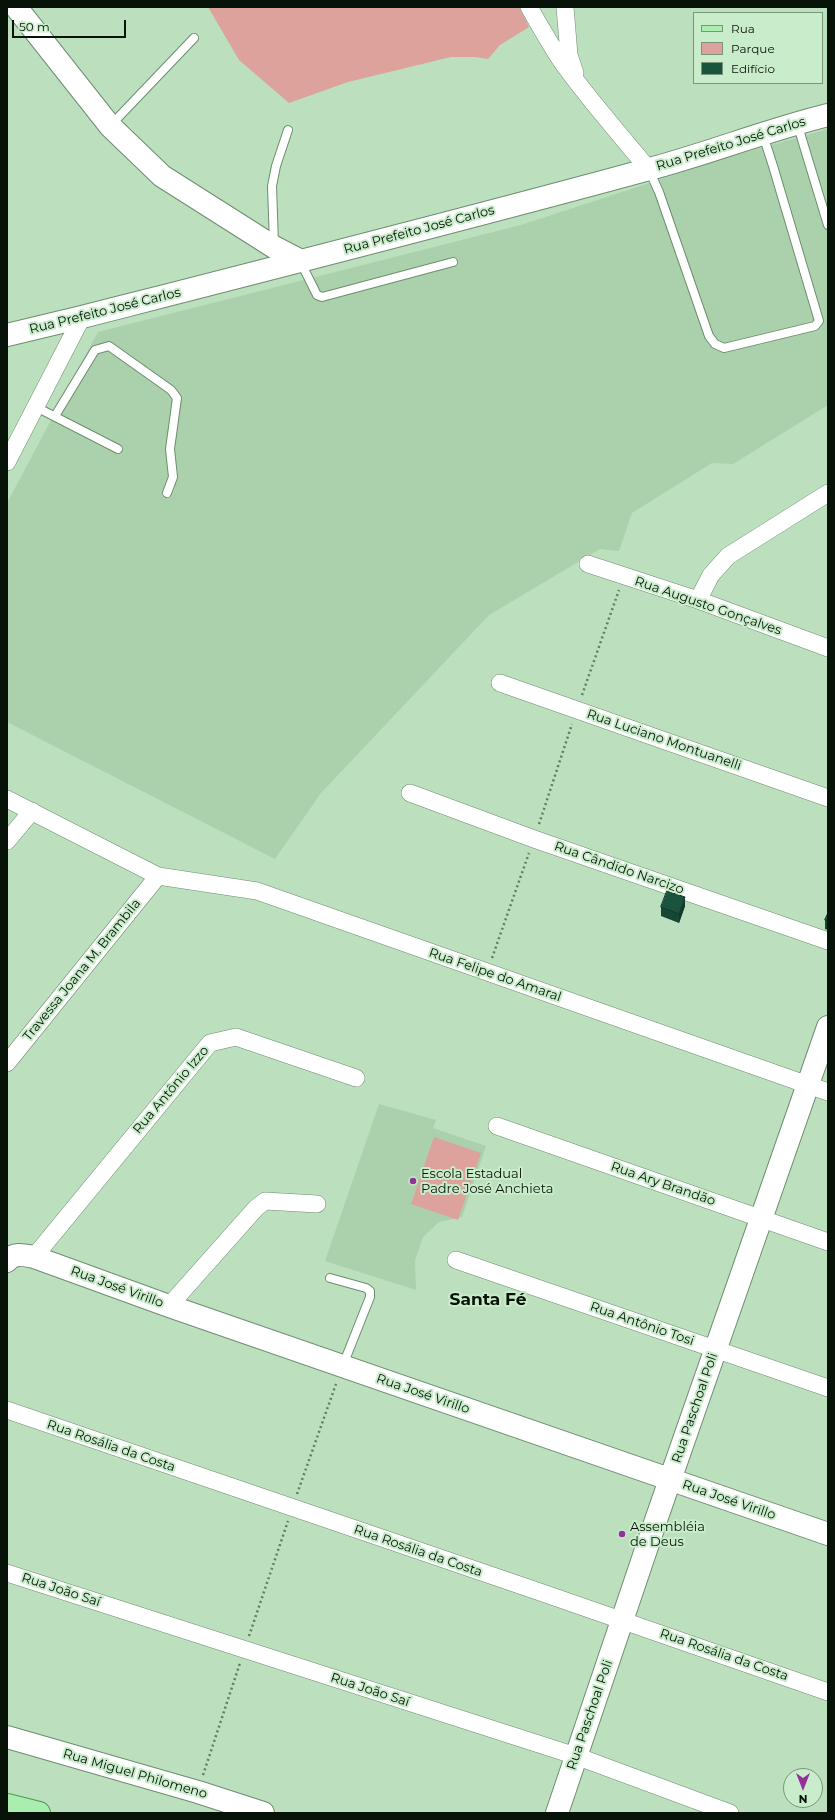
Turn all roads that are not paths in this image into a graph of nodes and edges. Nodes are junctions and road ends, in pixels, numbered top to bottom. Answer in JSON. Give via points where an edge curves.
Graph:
{"nodes":[{"id":1,"x":16,"y":7,"type":"edge"},
{"id":2,"x":529,"y":7,"type":"edge"},
{"id":3,"x":565,"y":7,"type":"edge"},
{"id":4,"x":194,"y":38,"type":"dead end"},
{"id":5,"x":577,"y":83,"type":"junction"},
{"id":6,"x":828,"y":115,"type":"edge"},
{"id":7,"x":797,"y":122,"type":"junction"},
{"id":8,"x":110,"y":126,"type":"junction"},
{"id":9,"x":288,"y":130,"type":"dead end"},
{"id":10,"x":763,"y":135,"type":"junction"},
{"id":11,"x":649,"y":170,"type":"junction"},
{"id":12,"x":828,"y":226,"type":"edge"},
{"id":13,"x":274,"y":247,"type":"junction"},
{"id":14,"x":301,"y":261,"type":"junction"},
{"id":15,"x":453,"y":262,"type":"dead end"},
{"id":16,"x":82,"y":317,"type":"junction"},
{"id":17,"x":7,"y":335,"type":"edge"},
{"id":18,"x":36,"y":407,"type":"junction"},
{"id":19,"x":55,"y":416,"type":"junction"},
{"id":20,"x":118,"y":449,"type":"dead end"},
{"id":21,"x":7,"y":462,"type":"edge"},
{"id":22,"x":828,"y":492,"type":"edge"},
{"id":23,"x":167,"y":493,"type":"dead end"},
{"id":24,"x":588,"y":564,"type":"dead end"},
{"id":25,"x":698,"y":600,"type":"junction"},
{"id":26,"x":828,"y":648,"type":"edge"},
{"id":27,"x":500,"y":683,"type":"dead end"},
{"id":28,"x":410,"y":793,"type":"dead end"},
{"id":29,"x":828,"y":798,"type":"edge"},
{"id":30,"x":7,"y":799,"type":"edge"},
{"id":31,"x":32,"y":811,"type":"junction"},
{"id":32,"x":7,"y":842,"type":"edge"},
{"id":33,"x":158,"y":876,"type":"junction"},
{"id":34,"x":828,"y":941,"type":"edge"},
{"id":35,"x":828,"y":1027,"type":"edge"},
{"id":36,"x":7,"y":1063,"type":"edge"},
{"id":37,"x":356,"y":1078,"type":"dead end"},
{"id":38,"x":808,"y":1085,"type":"junction"},
{"id":39,"x":828,"y":1092,"type":"edge"},
{"id":40,"x":498,"y":1126,"type":"dead end"},
{"id":41,"x":317,"y":1204,"type":"dead end"},
{"id":42,"x":761,"y":1219,"type":"junction"},
{"id":43,"x":828,"y":1242,"type":"edge"},
{"id":44,"x":17,"y":1255,"type":"edge"},
{"id":45,"x":456,"y":1260,"type":"dead end"},
{"id":46,"x":330,"y":1278,"type":"dead end"},
{"id":47,"x":169,"y":1306,"type":"junction"},
{"id":48,"x":716,"y":1349,"type":"junction"},
{"id":49,"x":343,"y":1366,"type":"junction"},
{"id":50,"x":828,"y":1388,"type":"edge"},
{"id":51,"x":7,"y":1410,"type":"edge"},
{"id":52,"x":670,"y":1480,"type":"junction"},
{"id":53,"x":828,"y":1534,"type":"edge"},
{"id":54,"x":7,"y":1573,"type":"edge"},
{"id":55,"x":623,"y":1620,"type":"junction"},
{"id":56,"x":828,"y":1692,"type":"edge"},
{"id":57,"x":7,"y":1737,"type":"edge"},
{"id":58,"x":576,"y":1756,"type":"junction"},
{"id":59,"x":7,"y":1805,"type":"edge"},
{"id":60,"x":39,"y":1813,"type":"edge"},
{"id":61,"x":263,"y":1813,"type":"edge"},
{"id":62,"x":557,"y":1813,"type":"edge"},
{"id":63,"x":730,"y":1813,"type":"edge"}],
"edges":[{"from":1,"to":8,"type":"street"},
{"from":2,"to":5,"type":"street","via":[[542,32]]},
{"from":3,"to":5,"type":"street","via":[[570,55]]},
{"from":4,"to":8,"type":"lane"},
{"from":5,"to":11,"type":"street"},
{"from":6,"to":7,"type":"street","name":"Rua Prefeito José Carlos"},
{"from":7,"to":10,"type":"street","name":"Rua Prefeito José Carlos"},
{"from":7,"to":12,"type":"lane"},
{"from":8,"to":13,"type":"street","via":[[162,176]]},
{"from":9,"to":13,"type":"lane","via":[[272,186]]},
{"from":10,"to":11,"type":"street","name":"Rua Prefeito José Carlos"},
{"from":10,"to":11,"type":"lane","via":[[819,321],[815,326],[724,348],[715,344],[709,336]]},
{"from":11,"to":14,"type":"street","name":"Rua Prefeito José Carlos"},
{"from":13,"to":14,"type":"street"},
{"from":14,"to":15,"type":"lane","via":[[317,295],[322,297]]},
{"from":14,"to":16,"type":"street","name":"Rua Prefeito José Carlos"},
{"from":16,"to":17,"type":"street","name":"Rua Prefeito José Carlos"},
{"from":16,"to":18,"type":"street"},
{"from":18,"to":19,"type":"lane"},
{"from":18,"to":21,"type":"street"},
{"from":19,"to":20,"type":"lane"},
{"from":19,"to":23,"type":"lane","via":[[96,350],[109,346],[170,390],[177,398],[170,449],[173,477]]},
{"from":22,"to":25,"type":"street","via":[[728,556],[711,574]]},
{"from":24,"to":25,"type":"street","name":"Rua Augusto Gonçalves"},
{"from":25,"to":26,"type":"street","name":"Rua Augusto Gonçalves"},
{"from":27,"to":29,"type":"street","name":"Rua Luciano Montuanelli"},
{"from":28,"to":34,"type":"street","name":"Rua Cândido Narcizo"},
{"from":30,"to":31,"type":"street","name":"Rua Felipe do Amaral"},
{"from":31,"to":32,"type":"street"},
{"from":31,"to":33,"type":"street","name":"Rua Felipe do Amaral"},
{"from":33,"to":36,"type":"street","name":"Travessa Joana M. Brambila"},
{"from":33,"to":38,"type":"street","name":"Rua Felipe do Amaral","via":[[257,891]]},
{"from":35,"to":38,"type":"street","name":"Rua Paschoal Poli"},
{"from":37,"to":44,"type":"street","name":"Rua Antônio Izzo","via":[[236,1037],[210,1043]]},
{"from":38,"to":39,"type":"street","name":"Rua Felipe do Amaral"},
{"from":38,"to":42,"type":"street","name":"Rua Paschoal Poli"},
{"from":40,"to":42,"type":"street","name":"Rua Ary Brandão"},
{"from":41,"to":47,"type":"street","via":[[265,1200]]},
{"from":42,"to":43,"type":"street","name":"Rua Ary Brandão"},
{"from":42,"to":48,"type":"street","name":"Rua Paschoal Poli"},
{"from":44,"to":47,"type":"street","name":"Rua José Virillo"},
{"from":45,"to":48,"type":"street","name":"Rua Antônio Tosi"},
{"from":46,"to":49,"type":"lane","via":[[370,1291],[370,1297]]},
{"from":47,"to":49,"type":"street","name":"Rua José Virillo"},
{"from":48,"to":50,"type":"street","name":"Rua Antônio Tosi"},
{"from":48,"to":52,"type":"street","name":"Rua Paschoal Poli"},
{"from":49,"to":52,"type":"street","name":"Rua José Virillo"},
{"from":51,"to":55,"type":"street","name":"Rua Rosália da Costa"},
{"from":52,"to":53,"type":"street","name":"Rua José Virillo"},
{"from":52,"to":55,"type":"street","name":"Rua Paschoal Poli"},
{"from":54,"to":58,"type":"street","name":"Rua João Saí"},
{"from":55,"to":56,"type":"street","name":"Rua Rosália da Costa"},
{"from":55,"to":58,"type":"street","name":"Rua Paschoal Poli"},
{"from":57,"to":61,"type":"street","name":"Rua Miguel Philomeno"},
{"from":58,"to":62,"type":"street","name":"Rua Paschoal Poli"},
{"from":58,"to":63,"type":"street","name":"Rua João Saí"},
{"from":59,"to":60,"type":"main road"}]}
